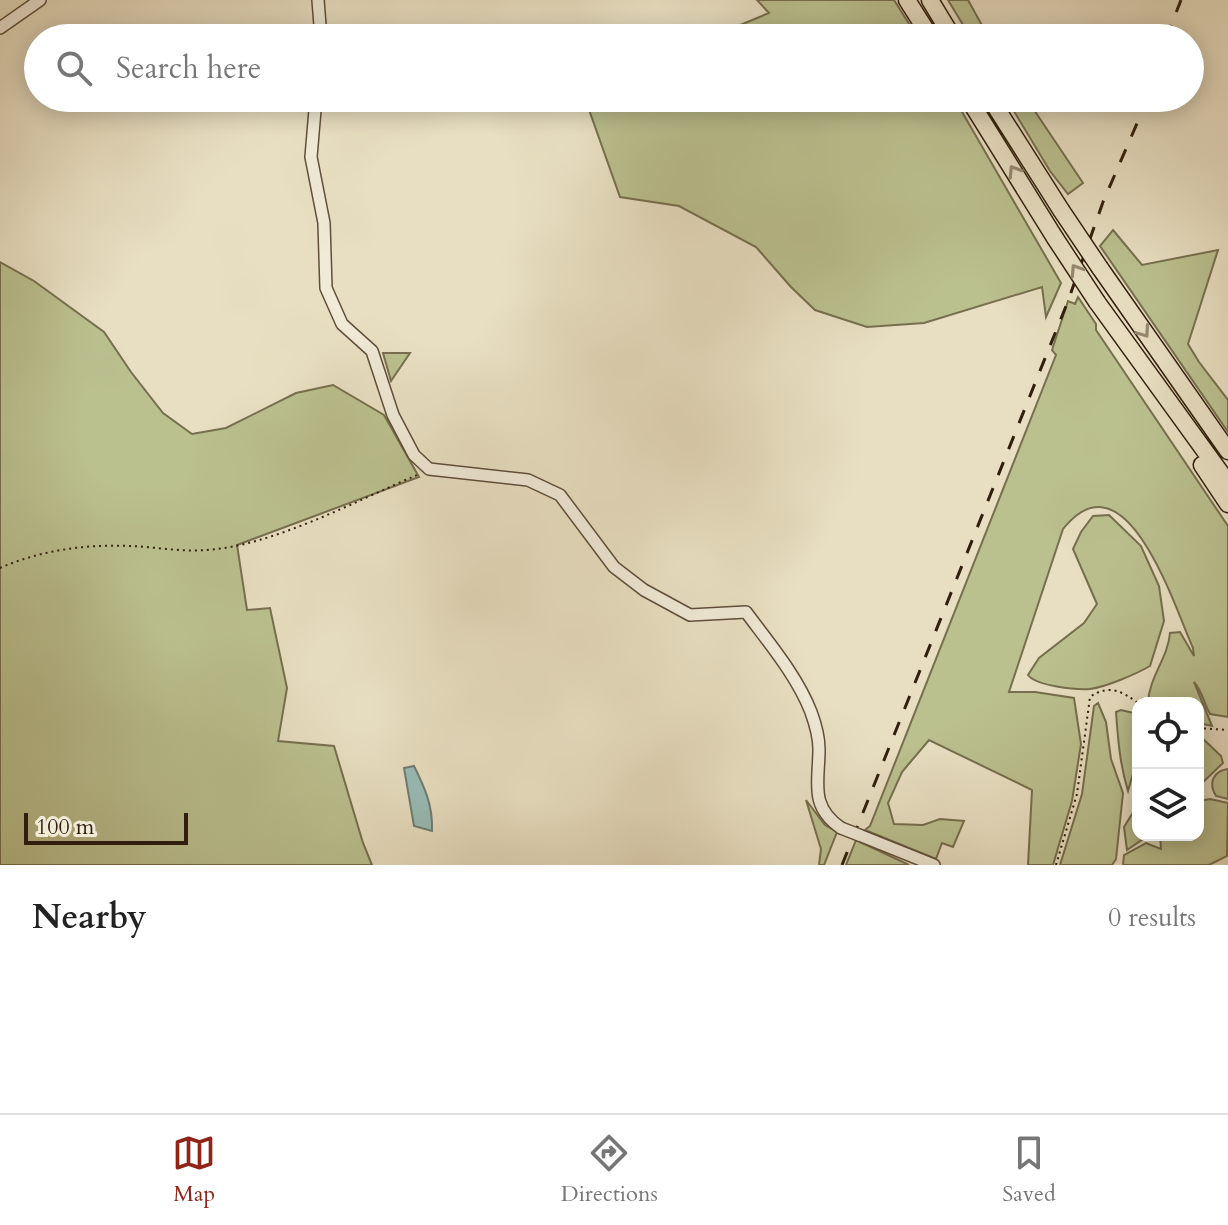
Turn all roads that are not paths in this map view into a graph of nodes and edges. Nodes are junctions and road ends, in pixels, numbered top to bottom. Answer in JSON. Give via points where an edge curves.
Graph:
{"nodes":[{"id":1,"x":40,"y":0,"type":"edge"},
{"id":2,"x":318,"y":0,"type":"edge"},
{"id":3,"x":907,"y":0,"type":"edge"},
{"id":4,"x":930,"y":0,"type":"edge"},
{"id":5,"x":320,"y":24,"type":"edge"},
{"id":6,"x":922,"y":24,"type":"edge"},
{"id":7,"x":945,"y":24,"type":"edge"},
{"id":8,"x":0,"y":28,"type":"edge"},
{"id":9,"x":315,"y":112,"type":"edge"},
{"id":10,"x":977,"y":112,"type":"edge"},
{"id":11,"x":999,"y":112,"type":"edge"},
{"id":12,"x":1142,"y":365,"type":"junction"},
{"id":13,"x":1228,"y":451,"type":"edge"},
{"id":14,"x":1228,"y":483,"type":"edge"},
{"id":15,"x":1228,"y":504,"type":"edge"},
{"id":16,"x":934,"y":865,"type":"edge"}],
"edges":[{"from":1,"to":8,"type":"street"},
{"from":2,"to":5,"type":"street"},
{"from":3,"to":6,"type":"highway"},
{"from":4,"to":7,"type":"highway"},
{"from":9,"to":16,"type":"street","bridge":true,"via":[[311,157],[324,223],[326,288],[342,324],[372,351],[393,415],[414,455],[429,469],[528,480],[560,495],[614,567],[690,615],[746,612],[810,711],[819,745],[817,785],[829,820]]},
{"from":12,"to":10,"type":"highway","one_way":true,"bridge":true},
{"from":11,"to":13,"type":"highway","one_way":true,"bridge":true},
{"from":12,"to":14,"type":"highway"},
{"from":12,"to":15,"type":"highway"}]}
